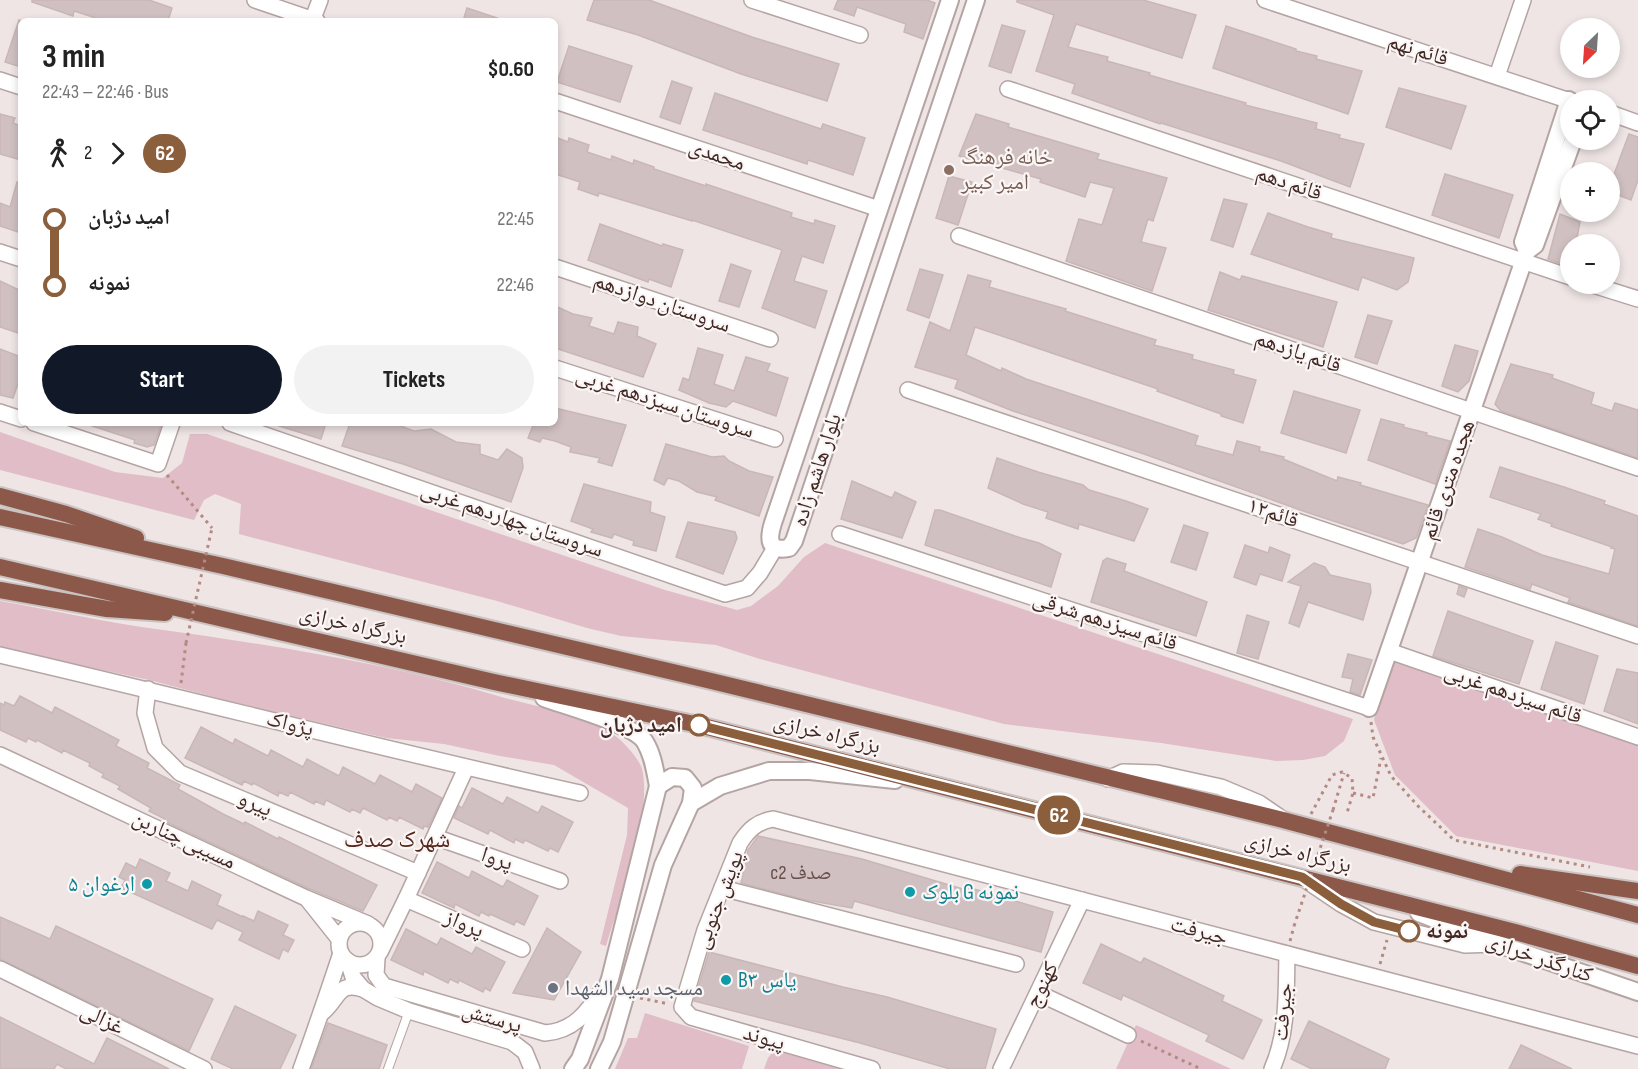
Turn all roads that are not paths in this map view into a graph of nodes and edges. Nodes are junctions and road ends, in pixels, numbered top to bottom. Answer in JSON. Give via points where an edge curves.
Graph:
{"nodes":[{"id":1,"x":255,"y":0,"type":"edge"},
{"id":2,"x":320,"y":0,"type":"edge"},
{"id":3,"x":752,"y":0,"type":"edge"},
{"id":4,"x":950,"y":0,"type":"edge"},
{"id":5,"x":976,"y":0,"type":"edge"},
{"id":6,"x":1265,"y":0,"type":"edge"},
{"id":7,"x":1523,"y":0,"type":"edge"},
{"id":8,"x":308,"y":18,"type":"edge"},
{"id":9,"x":315,"y":18,"type":"edge"},
{"id":10,"x":860,"y":35,"type":"dead end"},
{"id":11,"x":1497,"y":76,"type":"junction"},
{"id":12,"x":0,"y":80,"type":"edge"},
{"id":13,"x":18,"y":86,"type":"edge"},
{"id":14,"x":1008,"y":89,"type":"dead end"},
{"id":15,"x":1560,"y":97,"type":"edge"},
{"id":16,"x":558,"y":102,"type":"edge"},
{"id":17,"x":1620,"y":117,"type":"edge"},
{"id":18,"x":1638,"y":123,"type":"edge"},
{"id":19,"x":1560,"y":130,"type":"edge"},
{"id":20,"x":1569,"y":150,"type":"edge"},
{"id":21,"x":879,"y":209,"type":"junction"},
{"id":22,"x":959,"y":236,"type":"dead end"},
{"id":23,"x":0,"y":252,"type":"edge"},
{"id":24,"x":1525,"y":256,"type":"junction"},
{"id":25,"x":18,"y":258,"type":"edge"},
{"id":26,"x":558,"y":268,"type":"edge"},
{"id":27,"x":1560,"y":272,"type":"edge"},
{"id":28,"x":1620,"y":293,"type":"edge"},
{"id":29,"x":1638,"y":299,"type":"edge"},
{"id":30,"x":770,"y":339,"type":"dead end"},
{"id":31,"x":826,"y":366,"type":"junction"},
{"id":32,"x":558,"y":369,"type":"edge"},
{"id":33,"x":850,"y":373,"type":"junction"},
{"id":34,"x":908,"y":390,"type":"dead end"},
{"id":35,"x":0,"y":412,"type":"edge"},
{"id":36,"x":1472,"y":412,"type":"junction"},
{"id":37,"x":18,"y":418,"type":"edge"},
{"id":38,"x":43,"y":426,"type":"edge"},
{"id":39,"x":171,"y":426,"type":"edge"},
{"id":40,"x":239,"y":426,"type":"edge"},
{"id":41,"x":775,"y":439,"type":"dead end"},
{"id":42,"x":1638,"y":468,"type":"edge"},
{"id":43,"x":0,"y":496,"type":"edge"},
{"id":44,"x":0,"y":517,"type":"edge"},
{"id":45,"x":840,"y":534,"type":"dead end"},
{"id":46,"x":775,"y":548,"type":"junction"},
{"id":47,"x":1420,"y":562,"type":"junction"},
{"id":48,"x":223,"y":566,"type":"junction"},
{"id":49,"x":0,"y":567,"type":"edge"},
{"id":50,"x":0,"y":590,"type":"edge"},
{"id":51,"x":219,"y":617,"type":"junction"},
{"id":52,"x":1638,"y":636,"type":"edge"},
{"id":53,"x":1389,"y":651,"type":"junction"},
{"id":54,"x":0,"y":655,"type":"edge"},
{"id":55,"x":494,"y":682,"type":"junction"},
{"id":56,"x":148,"y":689,"type":"junction"},
{"id":57,"x":1369,"y":708,"type":"joint"},
{"id":58,"x":1638,"y":737,"type":"edge"},
{"id":59,"x":0,"y":755,"type":"edge"},
{"id":60,"x":466,"y":768,"type":"junction"},
{"id":61,"x":658,"y":786,"type":"junction"},
{"id":62,"x":944,"y":786,"type":"junction"},
{"id":63,"x":580,"y":793,"type":"dead end"},
{"id":64,"x":691,"y":803,"type":"junction"},
{"id":65,"x":759,"y":822,"type":"joint"},
{"id":66,"x":435,"y":837,"type":"junction"},
{"id":67,"x":1454,"y":865,"type":"junction"},
{"id":68,"x":418,"y":873,"type":"junction"},
{"id":69,"x":1302,"y":877,"type":"junction"},
{"id":70,"x":560,"y":880,"type":"dead end"},
{"id":71,"x":722,"y":888,"type":"junction"},
{"id":72,"x":1638,"y":891,"type":"edge"},
{"id":73,"x":1373,"y":896,"type":"junction"},
{"id":74,"x":306,"y":898,"type":"junction"},
{"id":75,"x":406,"y":899,"type":"junction"},
{"id":76,"x":1082,"y":900,"type":"junction"},
{"id":77,"x":1638,"y":915,"type":"edge"},
{"id":78,"x":371,"y":926,"type":"junction"},
{"id":79,"x":1498,"y":944,"type":"junction"},
{"id":80,"x":522,"y":949,"type":"dead end"},
{"id":81,"x":343,"y":951,"type":"junction"},
{"id":82,"x":1287,"y":954,"type":"junction"},
{"id":83,"x":378,"y":955,"type":"junction"},
{"id":84,"x":1016,"y":964,"type":"dead end"},
{"id":85,"x":1638,"y":966,"type":"edge"},
{"id":86,"x":0,"y":969,"type":"edge"},
{"id":87,"x":610,"y":979,"type":"junction"},
{"id":88,"x":363,"y":989,"type":"junction"},
{"id":89,"x":1638,"y":992,"type":"edge"},
{"id":90,"x":1038,"y":993,"type":"junction"},
{"id":91,"x":409,"y":1011,"type":"junction"},
{"id":92,"x":322,"y":1012,"type":"junction"},
{"id":93,"x":686,"y":1012,"type":"joint"},
{"id":94,"x":1128,"y":1035,"type":"road end"},
{"id":95,"x":1638,"y":1046,"type":"edge"},
{"id":96,"x":204,"y":1069,"type":"edge"},
{"id":97,"x":301,"y":1069,"type":"edge"},
{"id":98,"x":388,"y":1069,"type":"edge"},
{"id":99,"x":532,"y":1069,"type":"edge"},
{"id":100,"x":573,"y":1069,"type":"edge"},
{"id":101,"x":599,"y":1069,"type":"edge"},
{"id":102,"x":872,"y":1069,"type":"edge"},
{"id":103,"x":1001,"y":1069,"type":"edge"},
{"id":104,"x":1272,"y":1069,"type":"edge"}],
"edges":[{"from":1,"to":8,"type":"street"},
{"from":2,"to":9,"type":"street"},
{"from":3,"to":10,"type":"street"},
{"from":4,"to":21,"type":"street","name":"بلوار هاشم زاده"},
{"from":5,"to":33,"type":"street","name":"بلوار هاشم زاده"},
{"from":6,"to":11,"type":"street","name":"قائم نهم"},
{"from":7,"to":11,"type":"street"},
{"from":11,"to":15,"type":"street","name":"قائم نهم"},
{"from":12,"to":13,"type":"street"},
{"from":14,"to":24,"type":"street","name":"قائم دهم"},
{"from":16,"to":21,"type":"street","name":"محمدی"},
{"from":17,"to":18,"type":"street"},
{"from":19,"to":24,"type":"street","name":"هجده متری قائم","via":[[1523,242]]},
{"from":20,"to":24,"type":"street","name":"هجده متری قائم","via":[[1535,245]]},
{"from":21,"to":31,"type":"street","name":"بلوار هاشم زاده"},
{"from":22,"to":36,"type":"street","name":"قائم یازدهم"},
{"from":23,"to":25,"type":"street"},
{"from":24,"to":27,"type":"street","name":"قائم دهم"},
{"from":24,"to":36,"type":"street","name":"هجده متری قائم"},
{"from":26,"to":30,"type":"street","name":"سروستان دوازدهم"},
{"from":28,"to":29,"type":"street"},
{"from":31,"to":33,"type":"street"},
{"from":31,"to":46,"type":"street","name":"بلوار هاشم زاده","via":[[769,536]]},
{"from":32,"to":41,"type":"street","name":"سروستان سیزدهم غربی"},
{"from":33,"to":46,"type":"street","name":"بلوار هاشم زاده","via":[[794,542],[789,548]]},
{"from":34,"to":47,"type":"street","name":"قائم۱۲"},
{"from":35,"to":37,"type":"street"},
{"from":36,"to":42,"type":"street","name":"قائم یازدهم"},
{"from":36,"to":47,"type":"street","name":"هجده متری قائم"},
{"from":38,"to":39,"type":"street","via":[[158,464]]},
{"from":40,"to":46,"type":"street","name":"سروستان چهاردهم غربی","via":[[725,594],[747,588]]},
{"from":43,"to":48,"type":"highway"},
{"from":44,"to":48,"type":"highway","name":"بزرگراه خرازی"},
{"from":45,"to":57,"type":"street","name":"قائم سیزدهم شرقی"},
{"from":47,"to":52,"type":"street","name":"قائم۱۲"},
{"from":47,"to":53,"type":"street","name":"هجده متری قائم"},
{"from":48,"to":67,"type":"highway","name":"بزرگراه خرازی","via":[[707,680]]},
{"from":49,"to":51,"type":"highway","name":"بزرگراه خرازی"},
{"from":50,"to":51,"type":"highway","via":[[107,609]]},
{"from":51,"to":55,"type":"highway","name":"بزرگراه خرازی"},
{"from":53,"to":57,"type":"street","name":"هجده متری قائم"},
{"from":53,"to":58,"type":"street","name":"قائم سیزدهم غربی"},
{"from":54,"to":56,"type":"street","name":"پژواک"},
{"from":55,"to":61,"type":"street","via":[[621,724],[644,740]]},
{"from":55,"to":62,"type":"highway","name":"بزرگراه خرازی","via":[[699,725]]},
{"from":56,"to":60,"type":"street","name":"پژواک"},
{"from":56,"to":68,"type":"street","name":"پیرو","via":[[144,713],[155,748],[180,773]]},
{"from":59,"to":74,"type":"street","name":"مسیبی چناربن"},
{"from":60,"to":63,"type":"street","name":"پژواک"},
{"from":60,"to":66,"type":"street"},
{"from":61,"to":64,"type":"street","via":[[672,777],[685,778],[693,788]]},
{"from":61,"to":87,"type":"street"},
{"from":62,"to":64,"type":"street","via":[[810,771],[769,771],[720,786]]},
{"from":62,"to":69,"type":"highway","name":"بزرگراه خرازی"},
{"from":64,"to":101,"type":"street","via":[[663,865],[612,1042]]},
{"from":65,"to":71,"type":"street","name":"پویش جنوبی","via":[[740,843]]},
{"from":65,"to":76,"type":"street","name":"جيرفت","via":[[773,819]]},
{"from":66,"to":68,"type":"street"},
{"from":66,"to":70,"type":"street","name":"پروا"},
{"from":67,"to":72,"type":"highway"},
{"from":67,"to":77,"type":"highway","name":"بزرگراه خرازی"},
{"from":68,"to":75,"type":"street"},
{"from":69,"to":73,"type":"highway","name":"بزرگراه خرازی"},
{"from":69,"to":79,"type":"street","via":[[1374,922],[1465,945]]},
{"from":71,"to":84,"type":"street"},
{"from":71,"to":93,"type":"street","name":"پویش جنوبی","via":[[705,930]]},
{"from":73,"to":79,"type":"street","name":"کنارگذر خرازی"},
{"from":73,"to":85,"type":"highway","name":"بزرگراه خرازی"},
{"from":74,"to":78,"type":"street","name":"مسیبی چناربن"},
{"from":74,"to":81,"type":"street"},
{"from":75,"to":78,"type":"street"},
{"from":75,"to":80,"type":"street","name":"پرواز"},
{"from":75,"to":83,"type":"street"},
{"from":76,"to":82,"type":"street","name":"جيرفت"},
{"from":76,"to":90,"type":"street","name":"كهنوج"},
{"from":78,"to":81,"type":"street","via":[[347,927]]},
{"from":78,"to":83,"type":"street","via":[[381,939]]},
{"from":79,"to":89,"type":"street","name":"کنارگذر خرازی"},
{"from":81,"to":83,"type":"street","via":[[358,965],[365,965]]},
{"from":81,"to":88,"type":"street","via":[[353,977]]},
{"from":81,"to":92,"type":"street"},
{"from":82,"to":95,"type":"street","name":"جيرفت"},
{"from":82,"to":104,"type":"street","name":"جیرفت","via":[[1285,1020]]},
{"from":83,"to":87,"type":"street","name":"پرستش","via":[[376,975],[384,986],[545,1033],[557,1032],[577,1021]]},
{"from":86,"to":96,"type":"street","name":"غزالی"},
{"from":87,"to":100,"type":"street"},
{"from":88,"to":91,"type":"street","name":"پرستش"},
{"from":88,"to":92,"type":"street","via":[[346,986]]},
{"from":90,"to":94,"type":"street"},
{"from":90,"to":103,"type":"street","name":"كهنوج"},
{"from":91,"to":98,"type":"lane"},
{"from":91,"to":99,"type":"street","name":"پرستش","via":[[512,1042],[525,1052]]},
{"from":92,"to":97,"type":"street"},
{"from":93,"to":102,"type":"street","name":"پیوند"}]}
